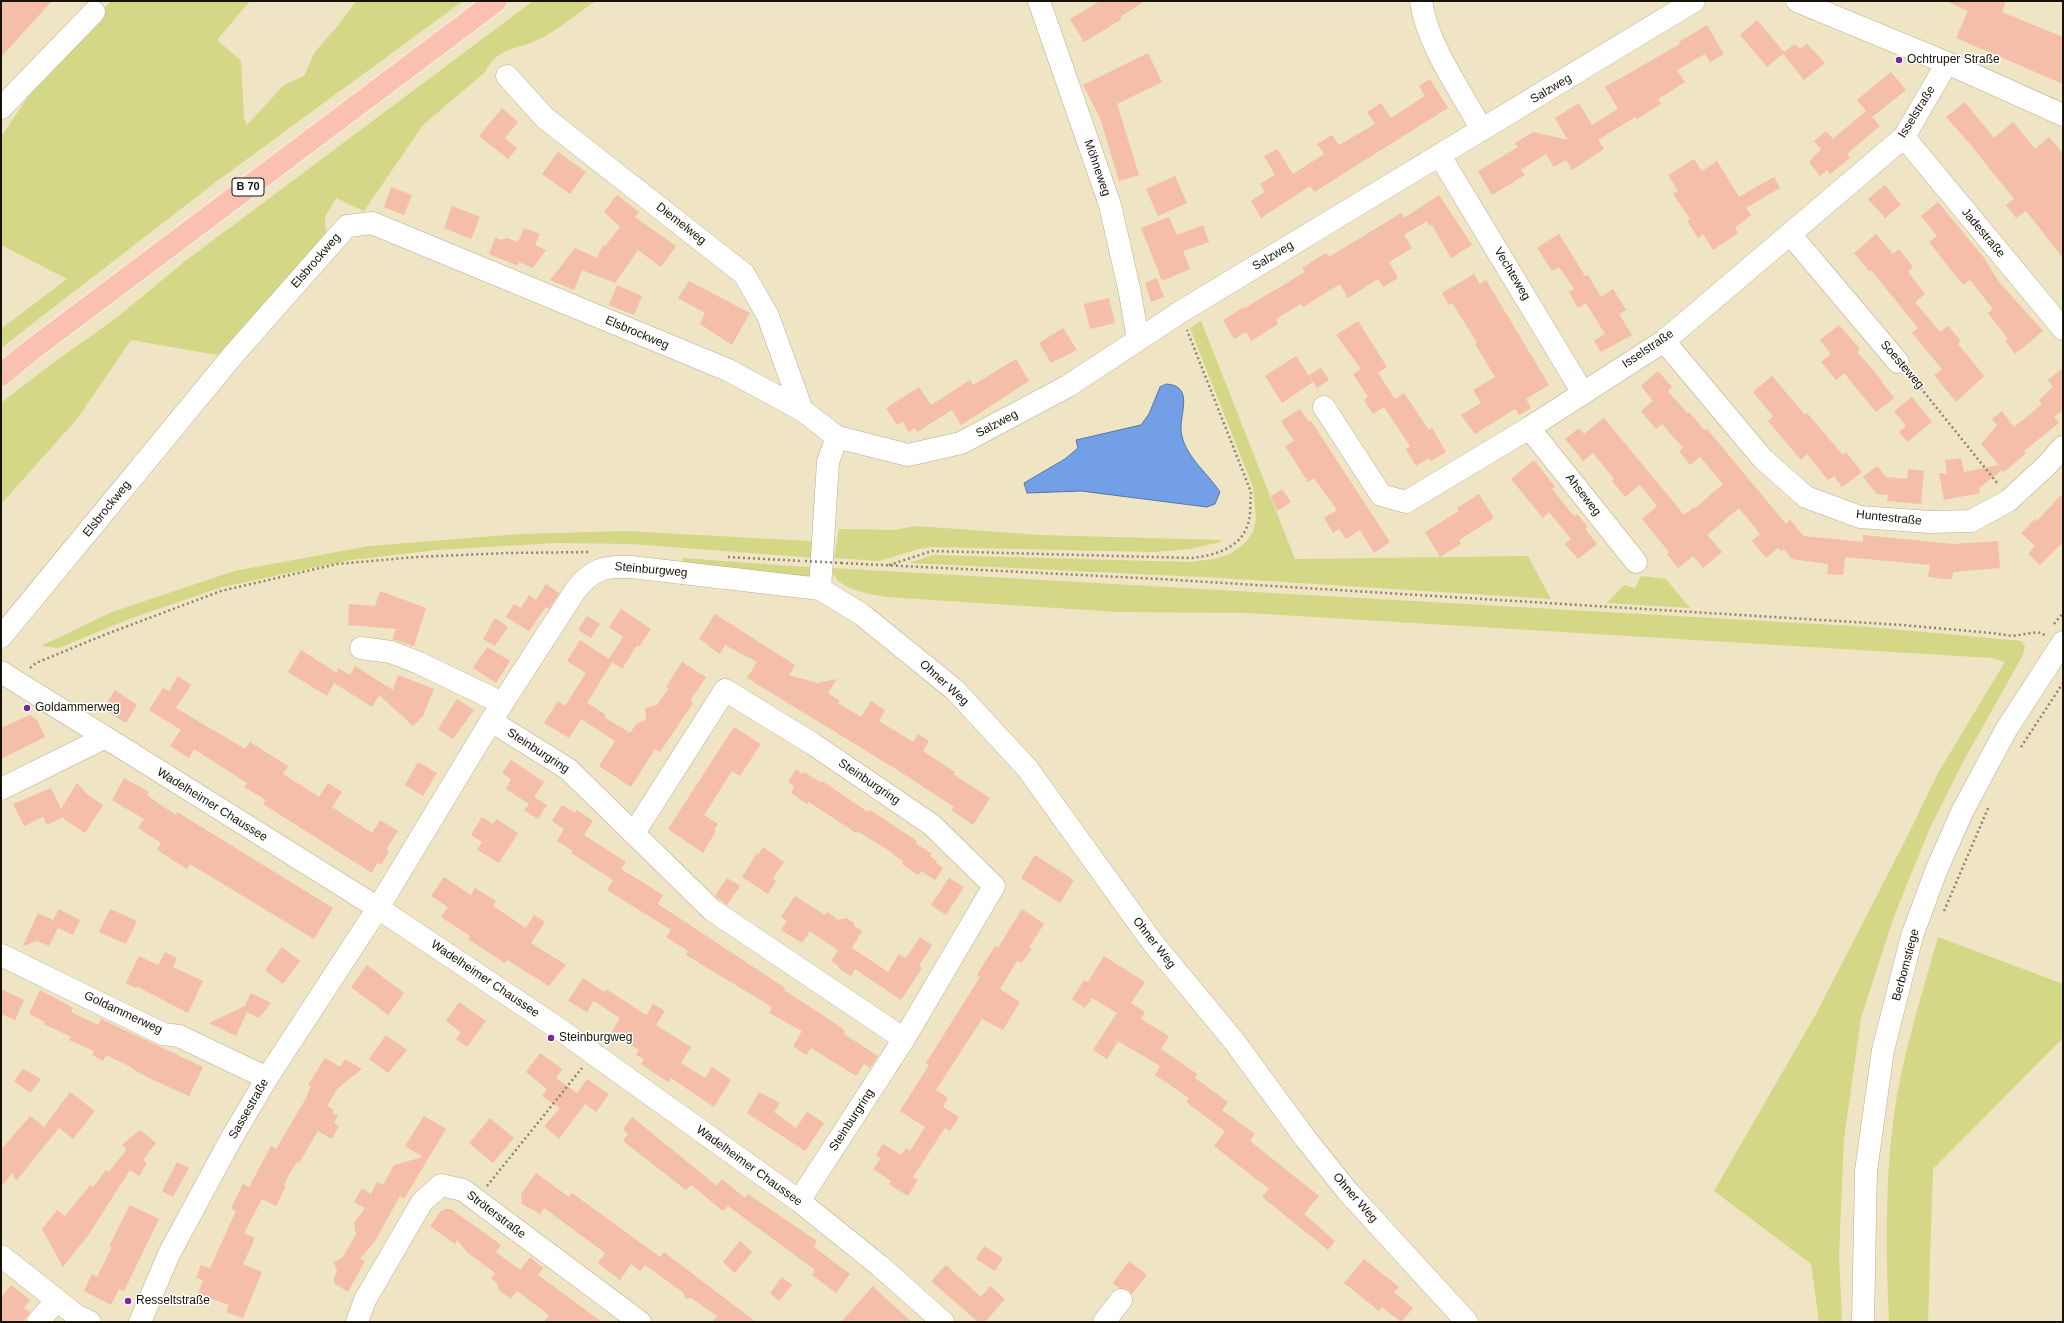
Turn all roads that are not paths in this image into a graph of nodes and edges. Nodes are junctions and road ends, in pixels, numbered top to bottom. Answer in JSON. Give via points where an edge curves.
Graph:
{"nodes":[{"id":1,"x":496,"y":1,"type":"edge"},
{"id":2,"x":1039,"y":1,"type":"edge"},
{"id":3,"x":1421,"y":1,"type":"edge"},
{"id":4,"x":1694,"y":1,"type":"edge"},
{"id":5,"x":1797,"y":1,"type":"edge"},
{"id":6,"x":94,"y":12,"type":"dead end"},
{"id":7,"x":1947,"y":64,"type":"junction"},
{"id":8,"x":507,"y":76,"type":"dead end"},
{"id":9,"x":1,"y":108,"type":"edge"},
{"id":10,"x":2063,"y":115,"type":"edge"},
{"id":11,"x":1482,"y":130,"type":"junction"},
{"id":12,"x":1904,"y":137,"type":"junction"},
{"id":13,"x":1440,"y":156,"type":"junction"},
{"id":14,"x":1790,"y":234,"type":"junction"},
{"id":15,"x":2063,"y":329,"type":"edge"},
{"id":16,"x":1138,"y":340,"type":"junction"},
{"id":17,"x":1664,"y":341,"type":"junction"},
{"id":18,"x":1898,"y":362,"type":"road end"},
{"id":19,"x":1,"y":375,"type":"edge"},
{"id":20,"x":1583,"y":392,"type":"junction"},
{"id":21,"x":1324,"y":407,"type":"dead end"},
{"id":22,"x":802,"y":410,"type":"junction"},
{"id":23,"x":1529,"y":428,"type":"junction"},
{"id":24,"x":837,"y":438,"type":"junction"},
{"id":25,"x":2063,"y":448,"type":"edge"},
{"id":26,"x":1636,"y":562,"type":"dead end"},
{"id":27,"x":820,"y":589,"type":"junction"},
{"id":28,"x":1,"y":637,"type":"edge"},
{"id":29,"x":2061,"y":644,"type":"edge"},
{"id":30,"x":361,"y":648,"type":"dead end"},
{"id":31,"x":7,"y":676,"type":"edge"},
{"id":32,"x":497,"y":712,"type":"junction"},
{"id":33,"x":104,"y":738,"type":"junction"},
{"id":34,"x":1,"y":789,"type":"edge"},
{"id":35,"x":634,"y":833,"type":"junction"},
{"id":36,"x":378,"y":908,"type":"junction"},
{"id":37,"x":1,"y":955,"type":"edge"},
{"id":38,"x":904,"y":1039,"type":"junction"},
{"id":39,"x":267,"y":1078,"type":"junction"},
{"id":40,"x":799,"y":1201,"type":"junction"},
{"id":41,"x":1,"y":1256,"type":"edge"},
{"id":42,"x":1121,"y":1300,"type":"dead end"},
{"id":43,"x":56,"y":1301,"type":"junction"},
{"id":44,"x":38,"y":1322,"type":"edge"},
{"id":45,"x":90,"y":1322,"type":"edge"},
{"id":46,"x":140,"y":1322,"type":"edge"},
{"id":47,"x":357,"y":1322,"type":"edge"},
{"id":48,"x":640,"y":1322,"type":"edge"},
{"id":49,"x":943,"y":1322,"type":"edge"},
{"id":50,"x":1104,"y":1322,"type":"edge"},
{"id":51,"x":1467,"y":1322,"type":"edge"},
{"id":52,"x":1863,"y":1322,"type":"edge"}],
"edges":[{"from":1,"to":19,"type":"highway","number":"B 70"},
{"from":2,"to":16,"type":"street","name":"Möhneweg","via":[[1110,206]]},
{"from":3,"to":11,"type":"street","via":[[1430,36]]},
{"from":4,"to":11,"type":"street","name":"Salzweg"},
{"from":5,"to":7,"type":"street"},
{"from":6,"to":9,"type":"street"},
{"from":7,"to":10,"type":"street"},
{"from":7,"to":12,"type":"street","name":"Isselstraße"},
{"from":8,"to":22,"type":"street","name":"Diemelweg","via":[[546,118],[744,274],[768,316]]},
{"from":11,"to":13,"type":"street","name":"Salzweg"},
{"from":12,"to":14,"type":"street","name":"Isselstraße"},
{"from":12,"to":15,"type":"street","name":"Jadestraße"},
{"from":13,"to":16,"type":"street","name":"Salzweg","via":[[1182,310]]},
{"from":13,"to":20,"type":"street","name":"Vechteweg"},
{"from":14,"to":17,"type":"street","name":"Isselstraße"},
{"from":14,"to":18,"type":"street","name":"Soesteweg"},
{"from":16,"to":24,"type":"street","name":"Salzweg","via":[[1068,386],[961,443],[908,455]]},
{"from":17,"to":20,"type":"street","name":"Isselstraße"},
{"from":17,"to":25,"type":"street","name":"Huntestraße","via":[[1763,459],[1806,498],[1860,517],[1930,522],[1971,521],[2008,501]]},
{"from":20,"to":23,"type":"street","name":"Isselstraße"},
{"from":21,"to":23,"type":"street","name":"Isselstraße","via":[[1381,495],[1406,502]]},
{"from":22,"to":24,"type":"street","name":"Elsbrockweg"},
{"from":22,"to":28,"type":"street","name":"Elsbrockweg","via":[[728,370],[372,223],[347,226],[234,354]]},
{"from":23,"to":26,"type":"street","name":"Ahseweg"},
{"from":24,"to":27,"type":"street","via":[[828,462]]},
{"from":27,"to":32,"type":"street","name":"Steinburgweg","via":[[610,566],[593,573],[574,590]]},
{"from":27,"to":51,"type":"street","name":"Ohner Weg","via":[[861,614],[956,690],[1027,768],[1153,943],[1234,1041],[1338,1180]]},
{"from":29,"to":52,"type":"street","name":"Berbomstiege","via":[[2006,730],[1962,812],[1936,871],[1912,936],[1883,1050],[1866,1171]]},
{"from":30,"to":32,"type":"street","via":[[391,652],[419,663]]},
{"from":31,"to":33,"type":"street","name":"Wadelheimer Chaussee"},
{"from":32,"to":35,"type":"street","name":"Steinburgring","via":[[568,769]]},
{"from":32,"to":36,"type":"street","name":"Steinburgweg"},
{"from":33,"to":34,"type":"street"},
{"from":33,"to":36,"type":"street","name":"Wadelheimer Chaussee"},
{"from":35,"to":38,"type":"street","name":"Steinburgring","via":[[712,910]]},
{"from":35,"to":38,"type":"street","name":"Steinburgring","via":[[725,690],[813,744],[932,825],[994,886]]},
{"from":36,"to":39,"type":"street","name":"Sassestraße"},
{"from":36,"to":40,"type":"street","name":"Wadelheimer Chaussee","via":[[552,1024]]},
{"from":37,"to":39,"type":"street","name":"Goldammerweg","via":[[163,1034],[179,1036]]},
{"from":38,"to":40,"type":"street","name":"Steinburgring"},
{"from":39,"to":46,"type":"street","name":"Sassestraße","via":[[169,1254]]},
{"from":40,"to":49,"type":"street","name":"Wadelheimer Chaussee","via":[[880,1266]]},
{"from":41,"to":43,"type":"street"},
{"from":42,"to":50,"type":"street"},
{"from":43,"to":44,"type":"street"},
{"from":43,"to":45,"type":"street","via":[[76,1316]]},
{"from":47,"to":48,"type":"street","name":"Ströterstraße","via":[[365,1300],[422,1202],[441,1185],[463,1190]]}]}
